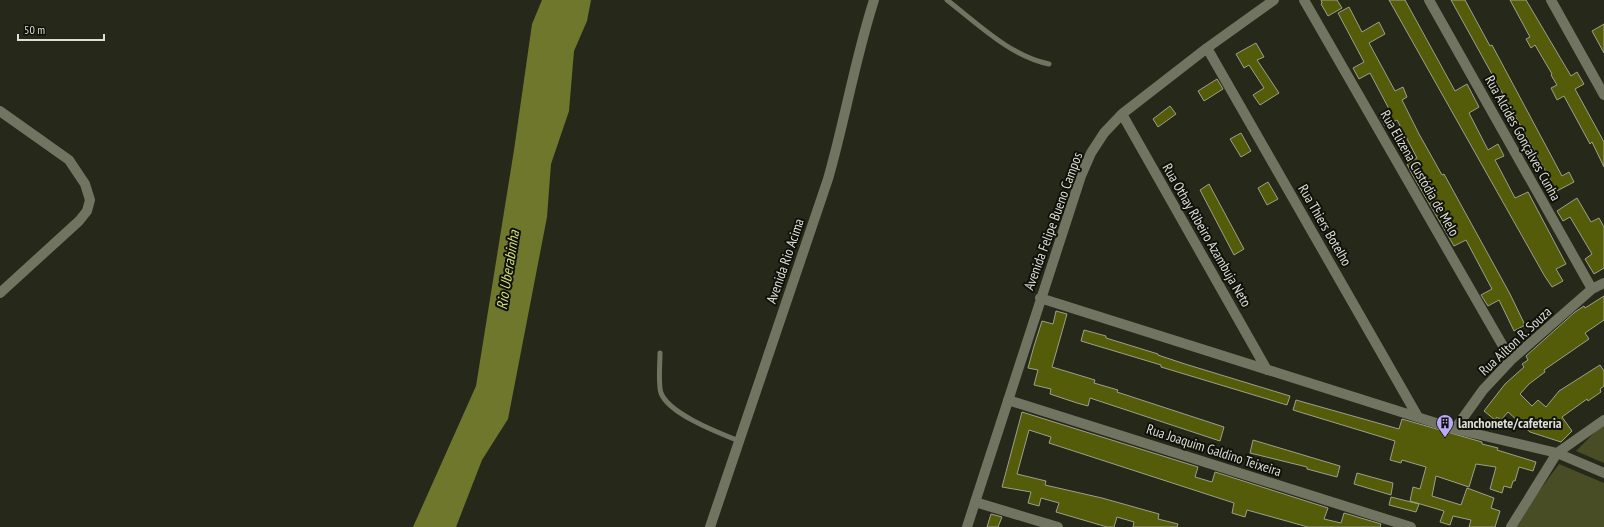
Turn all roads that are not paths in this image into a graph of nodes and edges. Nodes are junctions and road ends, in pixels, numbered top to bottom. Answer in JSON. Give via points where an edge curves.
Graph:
{"nodes":[{"id":1,"x":874,"y":0,"type":"edge"},
{"id":2,"x":947,"y":0,"type":"edge"},
{"id":3,"x":1274,"y":0,"type":"edge"},
{"id":4,"x":1304,"y":0,"type":"edge"},
{"id":5,"x":1429,"y":0,"type":"edge"},
{"id":6,"x":1551,"y":0,"type":"edge"},
{"id":7,"x":1207,"y":48,"type":"junction"},
{"id":8,"x":1049,"y":64,"type":"dead end"},
{"id":9,"x":1604,"y":95,"type":"edge"},
{"id":10,"x":0,"y":111,"type":"edge"},
{"id":11,"x":1122,"y":114,"type":"junction"},
{"id":12,"x":1604,"y":282,"type":"edge"},
{"id":13,"x":1592,"y":289,"type":"junction"},
{"id":14,"x":0,"y":293,"type":"edge"},
{"id":15,"x":1040,"y":298,"type":"junction"},
{"id":16,"x":660,"y":353,"type":"dead end"},
{"id":17,"x":1511,"y":360,"type":"junction"},
{"id":18,"x":1267,"y":370,"type":"junction"},
{"id":19,"x":1008,"y":400,"type":"junction"},
{"id":20,"x":1418,"y":417,"type":"junction"},
{"id":21,"x":1604,"y":420,"type":"edge"},
{"id":22,"x":1455,"y":429,"type":"junction"},
{"id":23,"x":739,"y":441,"type":"junction"},
{"id":24,"x":1557,"y":453,"type":"junction"},
{"id":25,"x":1604,"y":473,"type":"edge"},
{"id":26,"x":975,"y":502,"type":"junction"},
{"id":27,"x":710,"y":527,"type":"edge"},
{"id":28,"x":967,"y":527,"type":"edge"},
{"id":29,"x":1058,"y":527,"type":"edge"},
{"id":30,"x":1412,"y":527,"type":"edge"},
{"id":31,"x":1512,"y":527,"type":"edge"}],
"edges":[{"from":1,"to":23,"type":"street","name":"Avenida Rio Acima","via":[[863,34],[842,131],[828,179]]},
{"from":2,"to":8,"type":"lane","via":[[1017,53]]},
{"from":3,"to":7,"type":"street","name":"Avenida Felipe Bueno Campos"},
{"from":4,"to":17,"type":"street","name":"Rua Elizena Custódia de Melo"},
{"from":5,"to":13,"type":"street","name":"Rua Alcides Gonçalves Cunha"},
{"from":6,"to":9,"type":"street"},
{"from":7,"to":11,"type":"street","name":"Avenida Felipe Bueno Campos"},
{"from":7,"to":20,"type":"street","name":"Rua Thiers Botelho"},
{"from":10,"to":14,"type":"street","via":[[69,160],[85,184],[90,200],[87,211],[79,221]]},
{"from":11,"to":15,"type":"street","name":"Avenida Felipe Bueno Campos","via":[[1104,133],[1081,176]]},
{"from":11,"to":18,"type":"street","name":"Rua Othay Ribeiro Azambuja Neto"},
{"from":12,"to":13,"type":"street","name":"Rua Ailton R. Souza"},
{"from":13,"to":17,"type":"street","name":"Rua Ailton R. Souza"},
{"from":15,"to":18,"type":"street"},
{"from":15,"to":19,"type":"street","name":"Avenida Felipe Bueno Campos"},
{"from":16,"to":23,"type":"lane","via":[[661,393],[670,405],[684,415]]},
{"from":17,"to":22,"type":"street","name":"Rua Ailton R. Souza","via":[[1483,390]]},
{"from":18,"to":20,"type":"street"},
{"from":19,"to":26,"type":"street","name":"Avenida Felipe Bueno Campos"},
{"from":19,"to":30,"type":"street","name":"Rua Joaquim Galdino Teixeira"},
{"from":20,"to":22,"type":"street"},
{"from":21,"to":24,"type":"street"},
{"from":22,"to":24,"type":"street"},
{"from":23,"to":27,"type":"street","name":"Avenida Rio Acima"},
{"from":24,"to":25,"type":"street"},
{"from":24,"to":31,"type":"street"},
{"from":26,"to":28,"type":"street","name":"Avenida Felipe Bueno Campos"},
{"from":26,"to":29,"type":"street"}]}
